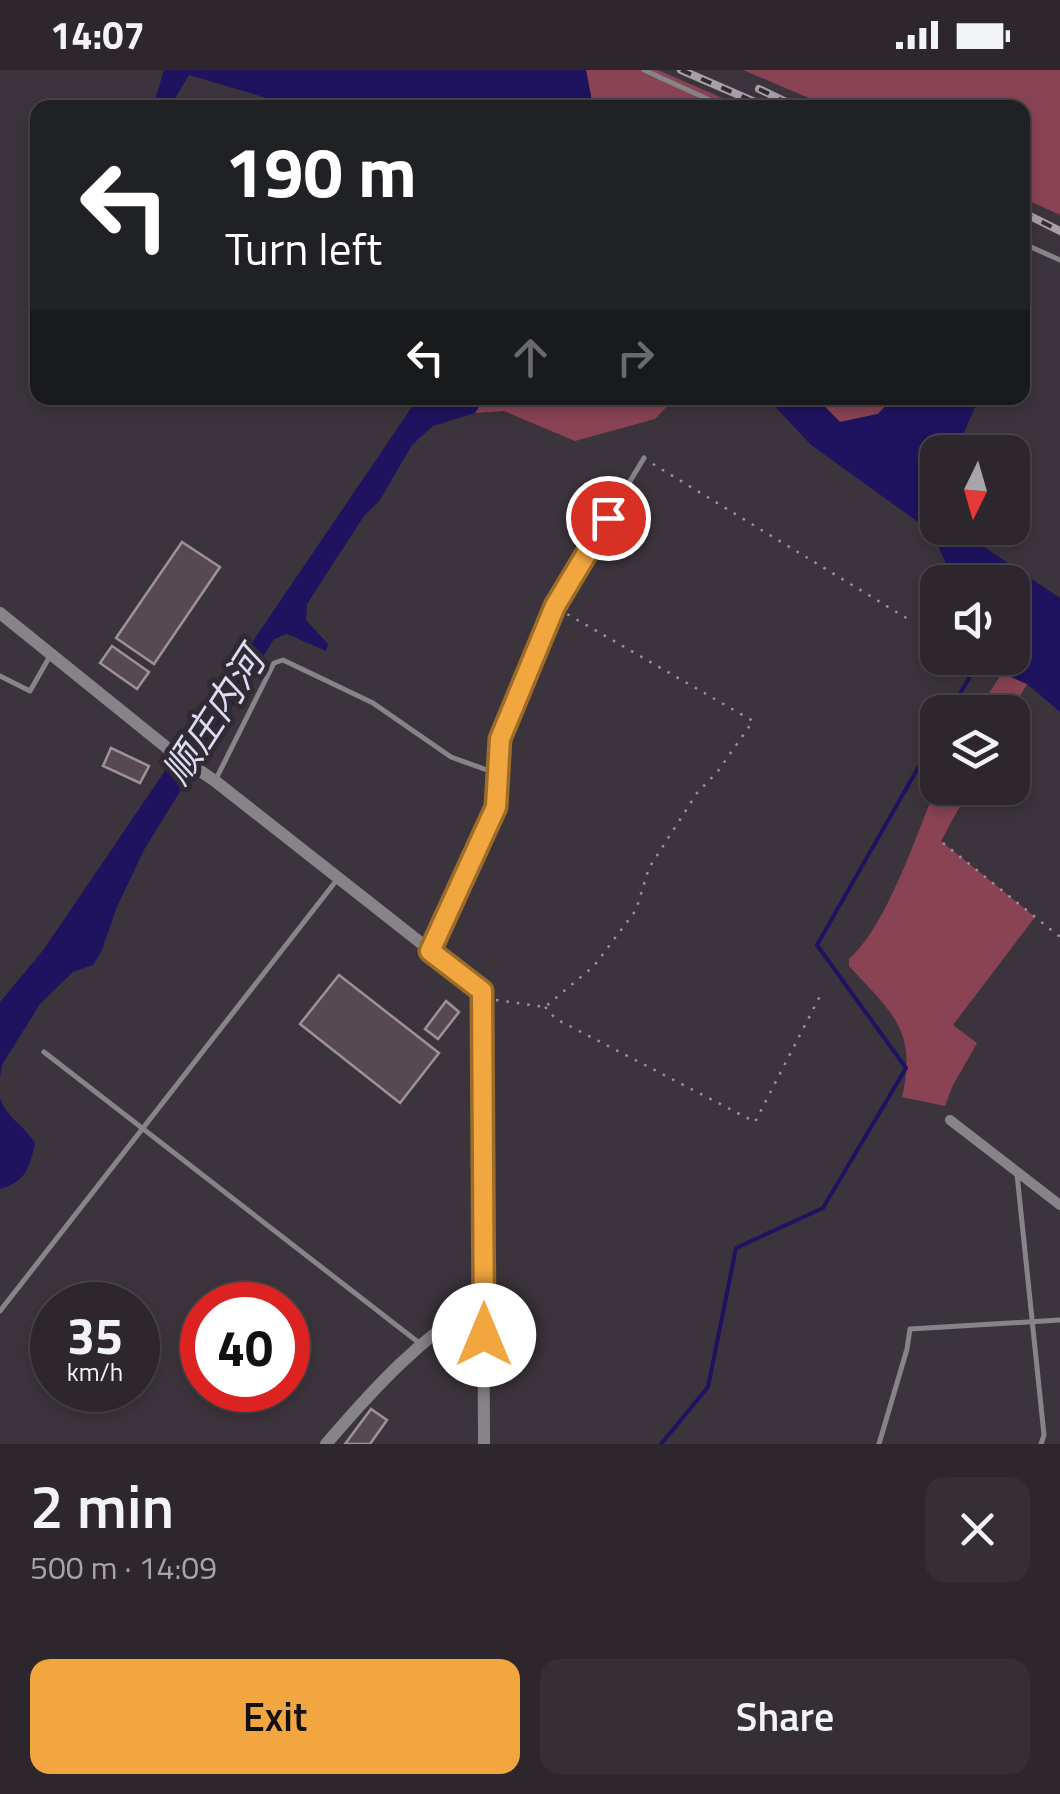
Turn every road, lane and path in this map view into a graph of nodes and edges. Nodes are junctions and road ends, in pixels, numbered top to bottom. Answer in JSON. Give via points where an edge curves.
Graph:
{"nodes":[{"id":1,"x":644,"y":70,"type":"edge"},
{"id":2,"x":710,"y":100,"type":"edge"},
{"id":3,"x":1030,"y":246,"type":"edge"},
{"id":4,"x":1060,"y":260,"type":"edge"},
{"id":5,"x":644,"y":458,"type":"joint"},
{"id":6,"x":555,"y":606,"type":"junction"},
{"id":7,"x":0,"y":613,"type":"edge"},
{"id":8,"x":908,"y":619,"type":"dead end"},
{"id":9,"x":51,"y":653,"type":"junction"},
{"id":10,"x":0,"y":676,"type":"edge"},
{"id":11,"x":498,"y":774,"type":"junction"},
{"id":12,"x":214,"y":781,"type":"junction"},
{"id":13,"x":943,"y":843,"type":"dead end"},
{"id":14,"x":338,"y":878,"type":"junction"},
{"id":15,"x":1060,"y":937,"type":"edge"},
{"id":16,"x":430,"y":951,"type":"junction"},
{"id":17,"x":482,"y":991,"type":"junction"},
{"id":18,"x":820,"y":996,"type":"dead end"},
{"id":19,"x":545,"y":1007,"type":"junction"},
{"id":20,"x":44,"y":1052,"type":"dead end"},
{"id":21,"x":950,"y":1120,"type":"dead end"},
{"id":22,"x":141,"y":1130,"type":"junction"},
{"id":23,"x":1016,"y":1172,"type":"junction"},
{"id":24,"x":1060,"y":1205,"type":"edge"},
{"id":25,"x":483,"y":1299,"type":"junction"},
{"id":26,"x":0,"y":1312,"type":"edge"},
{"id":27,"x":1060,"y":1320,"type":"edge"},
{"id":28,"x":1032,"y":1323,"type":"junction"},
{"id":29,"x":421,"y":1344,"type":"junction"},
{"id":30,"x":326,"y":1444,"type":"edge"},
{"id":31,"x":484,"y":1444,"type":"edge"},
{"id":32,"x":879,"y":1444,"type":"edge"},
{"id":33,"x":1042,"y":1444,"type":"edge"}],
"edges":[{"from":1,"to":2,"type":"lane"},
{"from":3,"to":4,"type":"lane"},
{"from":5,"to":6,"type":"lane"},
{"from":5,"to":8,"type":"path"},
{"from":6,"to":11,"type":"lane","via":[[500,739]]},
{"from":6,"to":19,"type":"path","via":[[754,721],[649,868],[636,910],[594,966]]},
{"from":7,"to":9,"type":"street"},
{"from":9,"to":10,"type":"lane","via":[[30,691]]},
{"from":9,"to":12,"type":"street"},
{"from":11,"to":12,"type":"lane","via":[[451,757],[373,703],[283,660],[274,663]]},
{"from":11,"to":16,"type":"lane","via":[[496,807]]},
{"from":12,"to":14,"type":"street"},
{"from":13,"to":15,"type":"path"},
{"from":14,"to":16,"type":"street"},
{"from":14,"to":22,"type":"lane"},
{"from":16,"to":17,"type":"street"},
{"from":17,"to":19,"type":"path","via":[[498,1001]]},
{"from":17,"to":25,"type":"street"},
{"from":18,"to":19,"type":"path","via":[[754,1122],[556,1019]]},
{"from":20,"to":22,"type":"lane"},
{"from":21,"to":23,"type":"street"},
{"from":22,"to":26,"type":"lane"},
{"from":22,"to":29,"type":"lane"},
{"from":23,"to":24,"type":"street"},
{"from":23,"to":28,"type":"lane"},
{"from":25,"to":29,"type":"street"},
{"from":25,"to":31,"type":"street"},
{"from":27,"to":28,"type":"lane"},
{"from":28,"to":32,"type":"lane","via":[[910,1329]]},
{"from":28,"to":33,"type":"lane"},
{"from":29,"to":30,"type":"street"}]}
